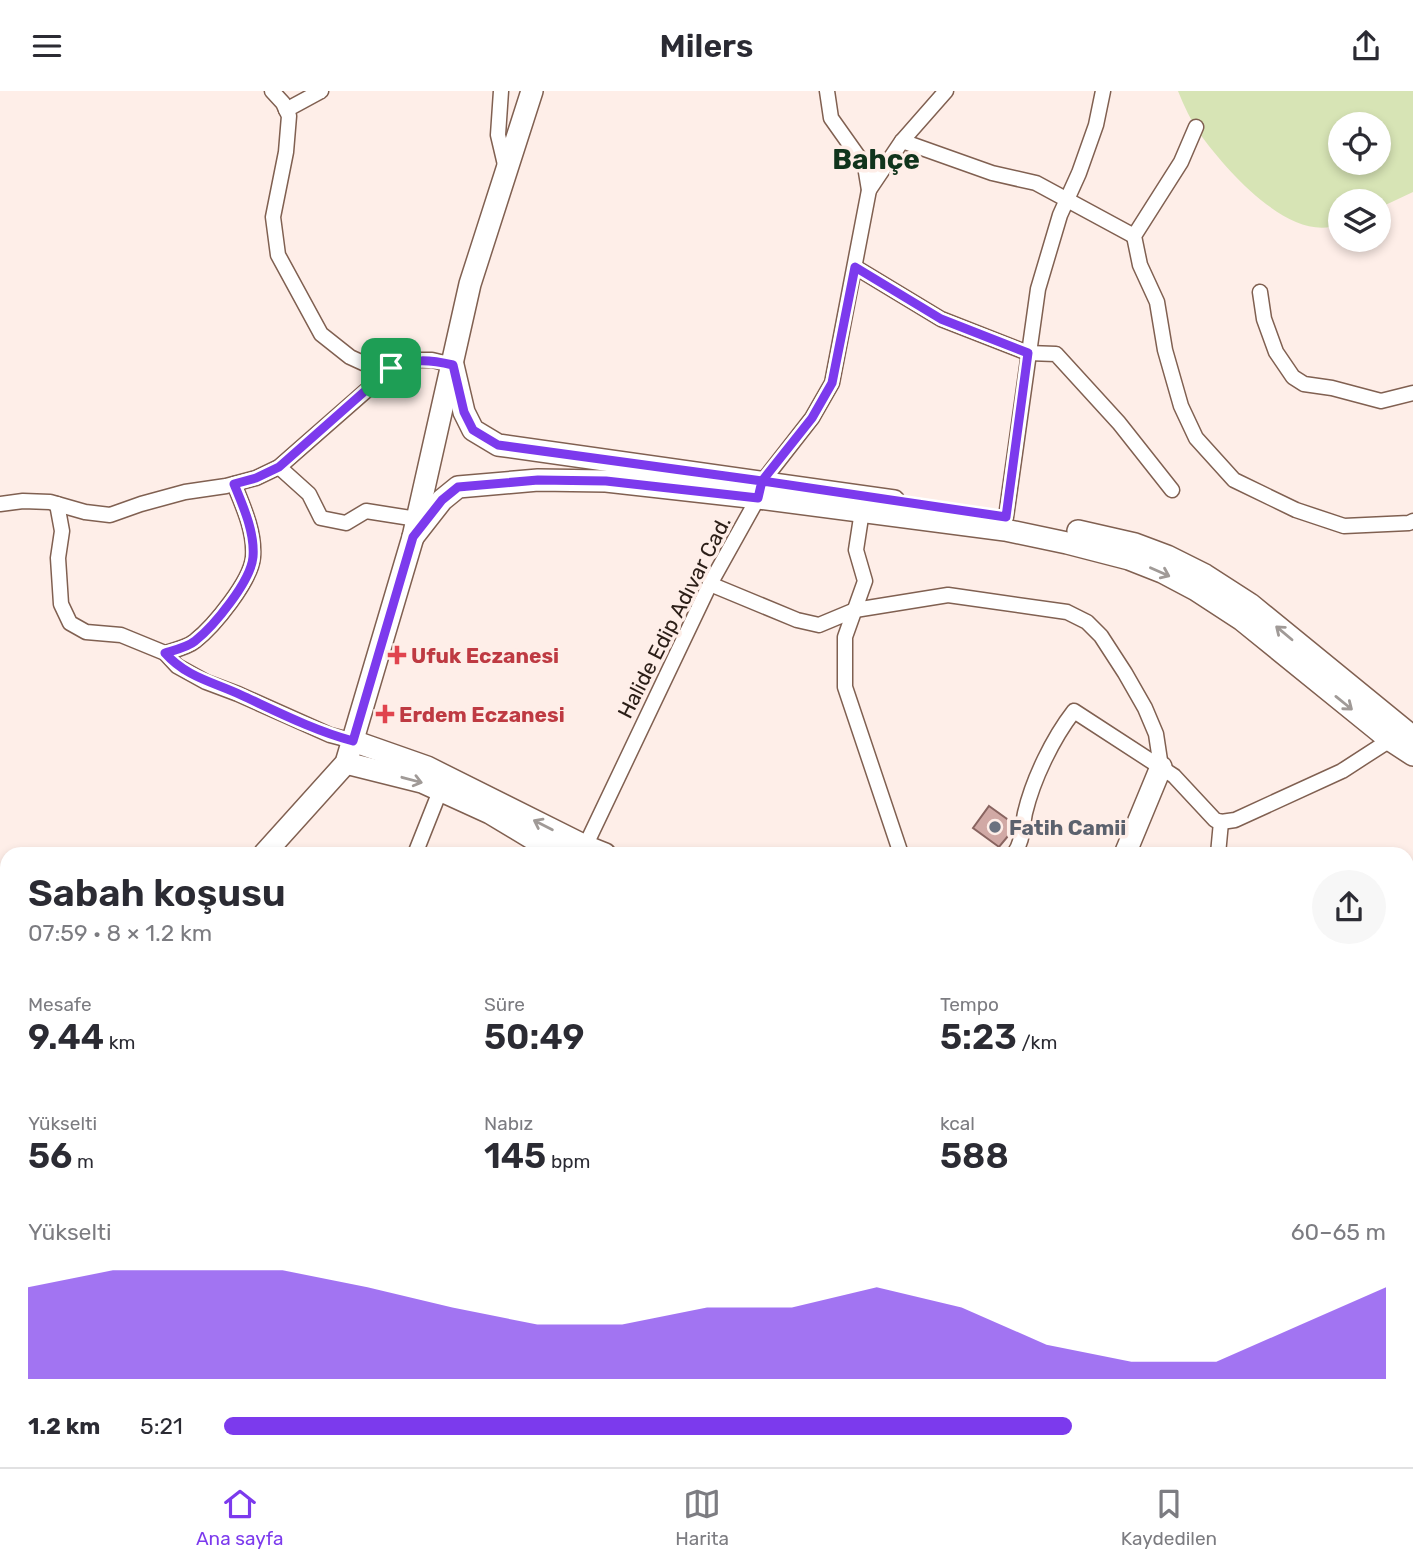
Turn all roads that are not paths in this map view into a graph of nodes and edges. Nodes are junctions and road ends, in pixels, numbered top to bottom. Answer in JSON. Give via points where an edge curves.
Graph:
{"nodes":[{"id":1,"x":272,"y":91,"type":"edge"},
{"id":2,"x":321,"y":91,"type":"edge"},
{"id":3,"x":501,"y":91,"type":"edge"},
{"id":4,"x":532,"y":91,"type":"edge"},
{"id":5,"x":827,"y":91,"type":"edge"},
{"id":6,"x":946,"y":91,"type":"edge"},
{"id":7,"x":1103,"y":91,"type":"edge"},
{"id":8,"x":286,"y":110,"type":"junction"},
{"id":9,"x":1196,"y":127,"type":"dead end"},
{"id":10,"x":902,"y":141,"type":"junction"},
{"id":11,"x":507,"y":171,"type":"junction"},
{"id":12,"x":869,"y":190,"type":"junction"},
{"id":13,"x":1067,"y":199,"type":"junction"},
{"id":14,"x":1134,"y":236,"type":"junction"},
{"id":15,"x":855,"y":267,"type":"junction"},
{"id":16,"x":1260,"y":292,"type":"dead end"},
{"id":17,"x":1028,"y":353,"type":"junction"},
{"id":18,"x":453,"y":365,"type":"junction"},
{"id":19,"x":384,"y":373,"type":"junction"},
{"id":20,"x":1413,"y":393,"type":"edge"},
{"id":21,"x":279,"y":467,"type":"junction"},
{"id":22,"x":234,"y":484,"type":"junction"},
{"id":23,"x":760,"y":490,"type":"junction"},
{"id":24,"x":1172,"y":490,"type":"dead end"},
{"id":25,"x":57,"y":504,"type":"junction"},
{"id":26,"x":0,"y":505,"type":"edge"},
{"id":27,"x":862,"y":511,"type":"junction"},
{"id":28,"x":1006,"y":517,"type":"junction"},
{"id":29,"x":1413,"y":521,"type":"edge"},
{"id":30,"x":415,"y":528,"type":"junction"},
{"id":31,"x":710,"y":585,"type":"junction"},
{"id":32,"x":855,"y":610,"type":"junction"},
{"id":33,"x":165,"y":653,"type":"junction"},
{"id":34,"x":1413,"y":737,"type":"edge"},
{"id":35,"x":1390,"y":740,"type":"junction"},
{"id":36,"x":353,"y":741,"type":"junction"},
{"id":37,"x":1413,"y":755,"type":"edge"},
{"id":38,"x":346,"y":763,"type":"junction"},
{"id":39,"x":1161,"y":767,"type":"junction"},
{"id":40,"x":440,"y":791,"type":"junction"},
{"id":41,"x":1221,"y":823,"type":"junction"},
{"id":42,"x":270,"y":847,"type":"edge"},
{"id":43,"x":418,"y":847,"type":"edge"},
{"id":44,"x":546,"y":847,"type":"edge"},
{"id":45,"x":583,"y":847,"type":"edge"},
{"id":46,"x":593,"y":847,"type":"edge"},
{"id":47,"x":899,"y":847,"type":"edge"},
{"id":48,"x":1018,"y":847,"type":"edge"},
{"id":49,"x":1128,"y":847,"type":"edge"},
{"id":50,"x":1219,"y":847,"type":"edge"}],
"edges":[{"from":1,"to":8,"type":"street"},
{"from":2,"to":8,"type":"street"},
{"from":3,"to":11,"type":"street","via":[[498,135]]},
{"from":4,"to":11,"type":"main road"},
{"from":5,"to":12,"type":"street","name":"Halide Edip Adıvar Cad.","via":[[831,118],[865,166]]},
{"from":6,"to":10,"type":"street"},
{"from":7,"to":13,"type":"street","via":[[1096,125]]},
{"from":8,"to":19,"type":"street","via":[[286,152],[273,218],[278,255],[321,334],[350,357]]},
{"from":9,"to":14,"type":"street","via":[[1181,162]]},
{"from":10,"to":12,"type":"street"},
{"from":10,"to":13,"type":"street","via":[[992,173],[1036,183]]},
{"from":11,"to":18,"type":"main road","via":[[470,284]]},
{"from":12,"to":15,"type":"street","name":"Halide Edip Adıvar Cad."},
{"from":13,"to":14,"type":"street"},
{"from":13,"to":17,"type":"street","via":[[1038,289]]},
{"from":14,"to":29,"type":"street","via":[[1140,265],[1157,302],[1181,406],[1196,438],[1234,480],[1296,510],[1343,526]]},
{"from":15,"to":17,"type":"street","via":[[941,319]]},
{"from":15,"to":23,"type":"street","name":"Halide Edip Adıvar Cad.","via":[[832,383]]},
{"from":16,"to":20,"type":"street","via":[[1276,352],[1293,377],[1304,384],[1381,401]]},
{"from":17,"to":24,"type":"street","via":[[1056,353]]},
{"from":17,"to":28,"type":"street"},
{"from":18,"to":19,"type":"street","via":[[415,360]]},
{"from":18,"to":23,"type":"main road","via":[[473,430],[498,445]]},
{"from":18,"to":30,"type":"main road"},
{"from":19,"to":21,"type":"street"},
{"from":21,"to":22,"type":"street"},
{"from":21,"to":30,"type":"street","via":[[309,494],[321,518],[345,523],[366,511]]},
{"from":22,"to":25,"type":"street","via":[[185,492],[110,515]]},
{"from":22,"to":33,"type":"street","via":[[252,542],[247,576],[215,622],[193,643]]},
{"from":23,"to":27,"type":"main road"},
{"from":23,"to":28,"type":"main road"},
{"from":23,"to":30,"type":"main road","via":[[606,481],[477,484],[458,487]]},
{"from":23,"to":31,"type":"street","name":"Halide Edip Adıvar Cad."},
{"from":25,"to":26,"type":"street","via":[[23,501]]},
{"from":25,"to":33,"type":"street","via":[[62,531],[58,558],[61,604],[70,623],[86,632],[121,635]]},
{"from":27,"to":32,"type":"street","via":[[856,550],[865,581]]},
{"from":27,"to":35,"type":"main road","one_way":true,"via":[[1042,537],[1162,572],[1242,620]]},
{"from":34,"to":28,"type":"main road","one_way":true,"via":[[1250,604],[1205,575],[1135,544]]},
{"from":30,"to":36,"type":"main road"},
{"from":31,"to":32,"type":"street","via":[[819,625]]},
{"from":31,"to":46,"type":"street","name":"Halide Edip Adıvar Cad."},
{"from":32,"to":39,"type":"street","via":[[948,595],[1067,612],[1087,622],[1101,636],[1145,708],[1156,734]]},
{"from":32,"to":47,"type":"street","via":[[845,637],[845,687]]},
{"from":33,"to":36,"type":"street","via":[[177,666],[206,682]]},
{"from":35,"to":37,"type":"main road"},
{"from":35,"to":41,"type":"street","via":[[1342,771]]},
{"from":36,"to":38,"type":"main road"},
{"from":45,"to":36,"type":"main road","one_way":true,"via":[[427,767]]},
{"from":38,"to":40,"type":"main road","one_way":true},
{"from":38,"to":42,"type":"main road"},
{"from":39,"to":41,"type":"street"},
{"from":39,"to":48,"type":"street","via":[[1074,711],[1049,751]]},
{"from":39,"to":49,"type":"main road"},
{"from":40,"to":43,"type":"street"},
{"from":40,"to":44,"type":"main road","via":[[490,813]]},
{"from":41,"to":50,"type":"street"}]}
